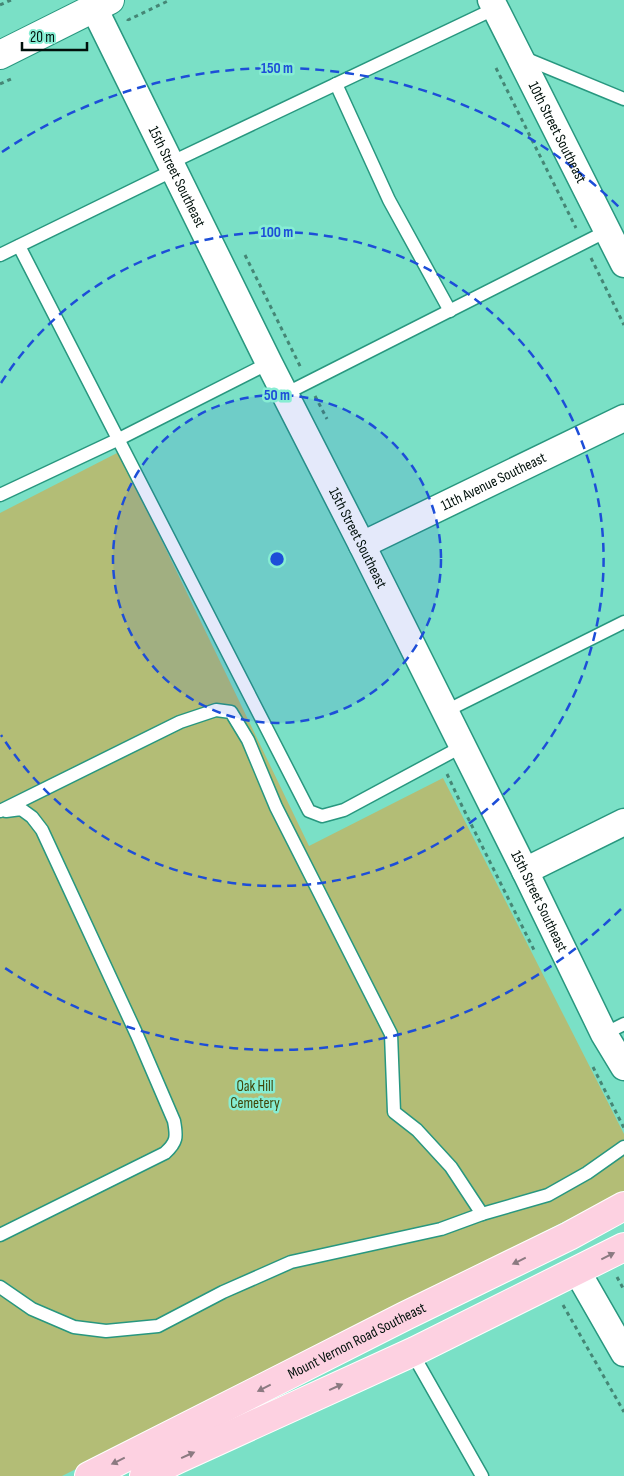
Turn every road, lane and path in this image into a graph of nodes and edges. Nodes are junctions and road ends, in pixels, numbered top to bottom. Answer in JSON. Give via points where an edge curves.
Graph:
{"nodes":[{"id":1,"x":11,"y":0,"type":"edge"},
{"id":2,"x":170,"y":0,"type":"edge"},
{"id":3,"x":102,"y":4,"type":"edge"},
{"id":4,"x":493,"y":4,"type":"edge"},
{"id":5,"x":0,"y":5,"type":"edge"},
{"id":6,"x":131,"y":27,"type":"dead end"},
{"id":7,"x":0,"y":55,"type":"edge"},
{"id":8,"x":519,"y":56,"type":"junction"},
{"id":9,"x":494,"y":64,"type":"dead end"},
{"id":10,"x":336,"y":84,"type":"junction"},
{"id":11,"x":624,"y":99,"type":"edge"},
{"id":12,"x":172,"y":166,"type":"junction"},
{"id":13,"x":607,"y":231,"type":"junction"},
{"id":14,"x":583,"y":243,"type":"junction"},
{"id":15,"x":19,"y":246,"type":"junction"},
{"id":16,"x":242,"y":249,"type":"dead end"},
{"id":17,"x":0,"y":255,"type":"edge"},
{"id":18,"x":624,"y":264,"type":"edge"},
{"id":19,"x":450,"y":311,"type":"junction"},
{"id":20,"x":624,"y":325,"type":"edge"},
{"id":21,"x":269,"y":363,"type":"junction"},
{"id":22,"x":309,"y":382,"type":"junction"},
{"id":23,"x":285,"y":394,"type":"junction"},
{"id":24,"x":624,"y":418,"type":"edge"},
{"id":25,"x":331,"y":426,"type":"dead end"},
{"id":26,"x":118,"y":439,"type":"junction"},
{"id":27,"x":0,"y":495,"type":"edge"},
{"id":28,"x":362,"y":545,"type":"junction"},
{"id":29,"x":624,"y":622,"type":"edge"},
{"id":30,"x":446,"y":711,"type":"junction"},
{"id":31,"x":463,"y":746,"type":"junction"},
{"id":32,"x":0,"y":812,"type":"edge"},
{"id":33,"x":624,"y":822,"type":"edge"},
{"id":34,"x":525,"y":871,"type":"junction"},
{"id":35,"x":614,"y":1029,"type":"edge"},
{"id":36,"x":624,"y":1068,"type":"edge"},
{"id":37,"x":624,"y":1147,"type":"edge"},
{"id":38,"x":624,"y":1206,"type":"edge"},
{"id":39,"x":482,"y":1214,"type":"junction"},
{"id":40,"x":624,"y":1222,"type":"edge"},
{"id":41,"x":0,"y":1235,"type":"edge"},
{"id":42,"x":624,"y":1247,"type":"edge"},
{"id":43,"x":577,"y":1271,"type":"junction"},
{"id":44,"x":0,"y":1287,"type":"edge"},
{"id":45,"x":559,"y":1298,"type":"dead end"},
{"id":46,"x":499,"y":1310,"type":"junction"},
{"id":47,"x":415,"y":1351,"type":"junction"},
{"id":48,"x":624,"y":1353,"type":"edge"},
{"id":49,"x":624,"y":1412,"type":"edge"},
{"id":50,"x":89,"y":1476,"type":"edge"},
{"id":51,"x":144,"y":1476,"type":"edge"},
{"id":52,"x":482,"y":1476,"type":"edge"}],
"edges":[{"from":1,"to":5,"type":"path"},
{"from":2,"to":6,"type":"path","via":[[128,20]]},
{"from":3,"to":7,"type":"main road"},
{"from":3,"to":12,"type":"street","name":"15th Street Southeast"},
{"from":4,"to":8,"type":"street","name":"10th Street Southeast"},
{"from":4,"to":10,"type":"lane"},
{"from":8,"to":11,"type":"lane"},
{"from":8,"to":13,"type":"street","name":"10th Street Southeast"},
{"from":9,"to":14,"type":"path"},
{"from":10,"to":12,"type":"lane"},
{"from":10,"to":19,"type":"lane","via":[[389,200]]},
{"from":12,"to":15,"type":"lane"},
{"from":12,"to":21,"type":"street","name":"15th Street Southeast"},
{"from":13,"to":14,"type":"lane"},
{"from":13,"to":18,"type":"street","name":"10th Street Southeast"},
{"from":14,"to":19,"type":"lane"},
{"from":14,"to":20,"type":"path"},
{"from":15,"to":17,"type":"lane"},
{"from":15,"to":26,"type":"lane"},
{"from":16,"to":22,"type":"path"},
{"from":19,"to":22,"type":"lane"},
{"from":21,"to":23,"type":"street","name":"15th Street Southeast"},
{"from":21,"to":26,"type":"lane"},
{"from":22,"to":23,"type":"lane"},
{"from":22,"to":25,"type":"path"},
{"from":23,"to":28,"type":"street","name":"15th Street Southeast"},
{"from":24,"to":28,"type":"street","name":"11th Avenue Southeast"},
{"from":26,"to":27,"type":"lane"},
{"from":26,"to":31,"type":"lane","via":[[309,811],[322,816],[344,810]]},
{"from":28,"to":30,"type":"street","name":"15th Street Southeast"},
{"from":29,"to":30,"type":"lane"},
{"from":30,"to":31,"type":"street","name":"15th Street Southeast"},
{"from":31,"to":34,"type":"street","name":"15th Street Southeast"},
{"from":32,"to":39,"type":"lane","via":[[180,722],[216,710],[231,712],[248,740],[276,807],[391,1034],[394,1112],[417,1130],[451,1167]]},
{"from":32,"to":41,"type":"lane","via":[[21,809],[42,830],[137,1035],[177,1134],[165,1153]]},
{"from":33,"to":34,"type":"street"},
{"from":34,"to":35,"type":"street","name":"15th Street Southeast"},
{"from":35,"to":36,"type":"street","name":"15th Street Southeast"},
{"from":37,"to":39,"type":"lane","via":[[548,1195]]},
{"from":38,"to":50,"type":"main road","name":"Mount Vernon Road Southeast","one_way":true},
{"from":39,"to":44,"type":"lane","via":[[441,1229],[290,1262],[158,1326],[106,1331],[74,1327],[32,1309]]},
{"from":40,"to":46,"type":"main road","via":[[558,1256]]},
{"from":43,"to":42,"type":"main road","name":"Mount Vernon Road Southeast","one_way":true},
{"from":43,"to":46,"type":"main road","name":"Mount Vernon Road Southeast"},
{"from":43,"to":48,"type":"street"},
{"from":45,"to":49,"type":"path"},
{"from":46,"to":47,"type":"main road","name":"Mount Vernon Road Southeast"},
{"from":51,"to":47,"type":"main road","name":"Mount Vernon Road Southeast","one_way":true},
{"from":47,"to":52,"type":"lane","via":[[419,1365]]}]}
